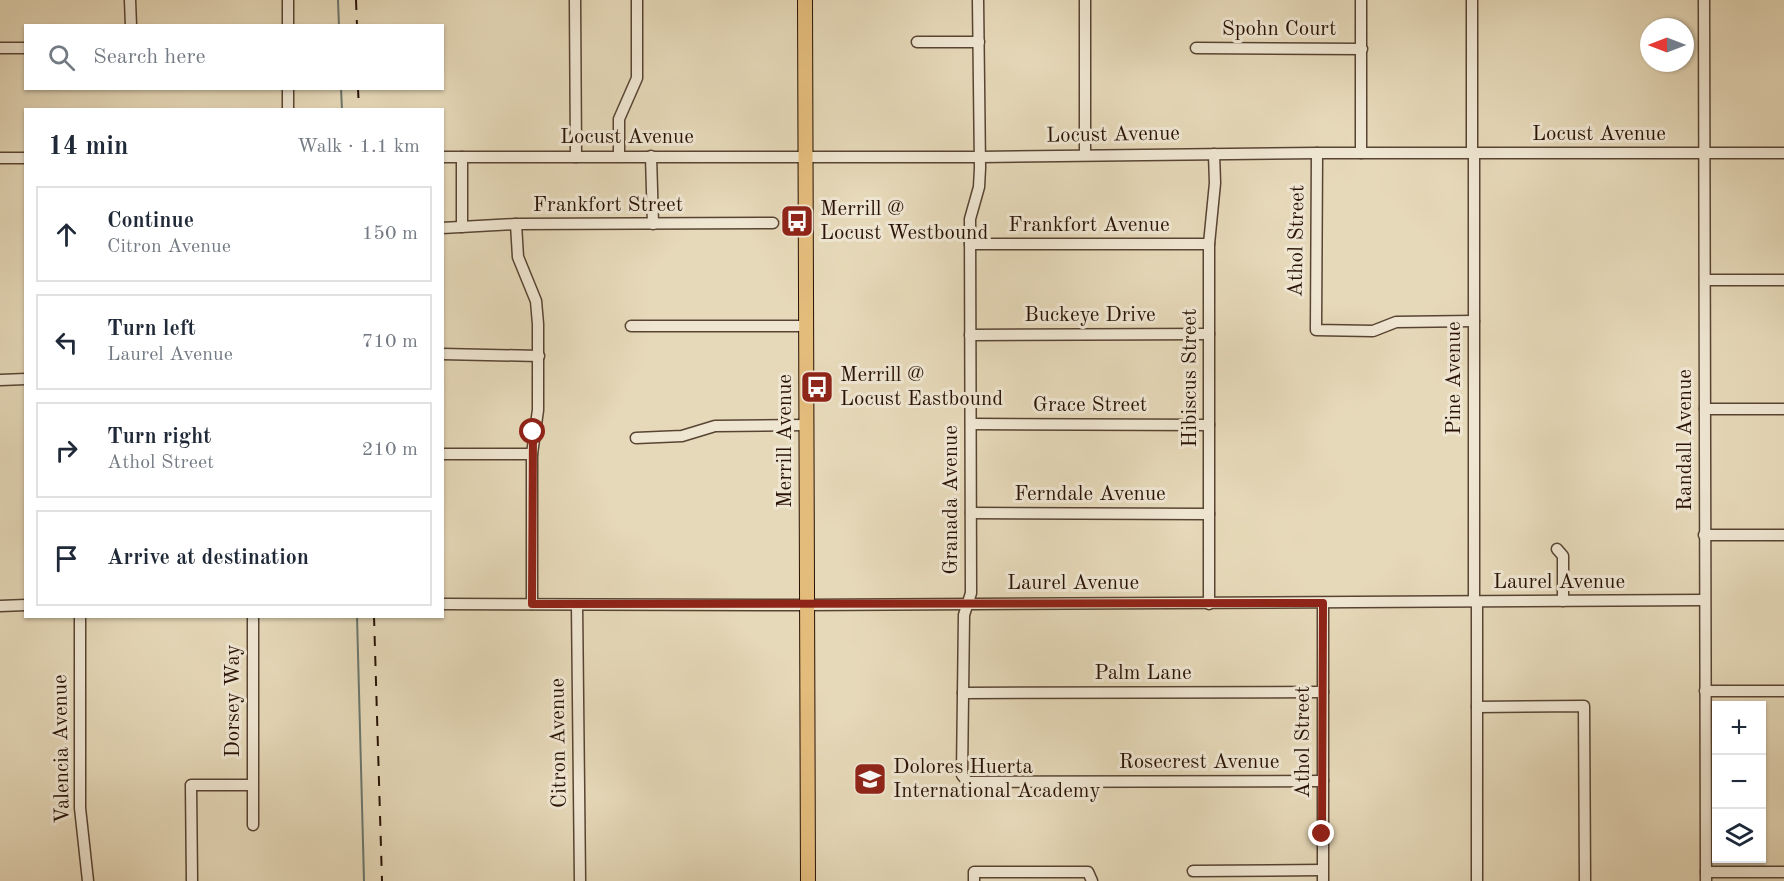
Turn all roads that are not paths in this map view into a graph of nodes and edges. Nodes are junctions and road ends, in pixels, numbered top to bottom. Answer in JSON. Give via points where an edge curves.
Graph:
{"nodes":[{"id":1,"x":130,"y":0,"type":"edge"},
{"id":2,"x":288,"y":0,"type":"edge"},
{"id":3,"x":575,"y":0,"type":"edge"},
{"id":4,"x":638,"y":0,"type":"edge"},
{"id":5,"x":805,"y":0,"type":"edge"},
{"id":6,"x":978,"y":0,"type":"edge"},
{"id":7,"x":1085,"y":0,"type":"edge"},
{"id":8,"x":1361,"y":0,"type":"edge"},
{"id":9,"x":1472,"y":0,"type":"edge"},
{"id":10,"x":1704,"y":0,"type":"edge"},
{"id":11,"x":131,"y":24,"type":"edge"},
{"id":12,"x":288,"y":24,"type":"edge"},
{"id":13,"x":917,"y":42,"type":"dead end"},
{"id":14,"x":979,"y":42,"type":"junction"},
{"id":15,"x":0,"y":48,"type":"edge"},
{"id":16,"x":24,"y":48,"type":"edge"},
{"id":17,"x":1196,"y":48,"type":"dead end"},
{"id":18,"x":1362,"y":50,"type":"junction"},
{"id":19,"x":288,"y":90,"type":"edge"},
{"id":20,"x":288,"y":108,"type":"edge"},
{"id":21,"x":1317,"y":153,"type":"junction"},
{"id":22,"x":1361,"y":153,"type":"junction"},
{"id":23,"x":1784,"y":153,"type":"edge"},
{"id":24,"x":1085,"y":154,"type":"junction"},
{"id":25,"x":1214,"y":154,"type":"junction"},
{"id":26,"x":1473,"y":154,"type":"junction"},
{"id":27,"x":1704,"y":154,"type":"junction"},
{"id":28,"x":619,"y":156,"type":"junction"},
{"id":29,"x":651,"y":156,"type":"junction"},
{"id":30,"x":444,"y":157,"type":"edge"},
{"id":31,"x":462,"y":157,"type":"junction"},
{"id":32,"x":576,"y":157,"type":"junction"},
{"id":33,"x":805,"y":157,"type":"junction"},
{"id":34,"x":980,"y":157,"type":"junction"},
{"id":35,"x":0,"y":158,"type":"edge"},
{"id":36,"x":24,"y":158,"type":"edge"},
{"id":37,"x":773,"y":223,"type":"dead end"},
{"id":38,"x":516,"y":224,"type":"junction"},
{"id":39,"x":652,"y":224,"type":"junction"},
{"id":40,"x":462,"y":227,"type":"junction"},
{"id":41,"x":444,"y":228,"type":"edge"},
{"id":42,"x":970,"y":244,"type":"junction"},
{"id":43,"x":1209,"y":244,"type":"junction"},
{"id":44,"x":1705,"y":280,"type":"junction"},
{"id":45,"x":1784,"y":280,"type":"edge"},
{"id":46,"x":1474,"y":321,"type":"junction"},
{"id":47,"x":631,"y":326,"type":"dead end"},
{"id":48,"x":805,"y":326,"type":"junction"},
{"id":49,"x":1209,"y":334,"type":"junction"},
{"id":50,"x":970,"y":335,"type":"junction"},
{"id":51,"x":444,"y":354,"type":"edge"},
{"id":52,"x":539,"y":356,"type":"junction"},
{"id":53,"x":0,"y":380,"type":"edge"},
{"id":54,"x":24,"y":380,"type":"edge"},
{"id":55,"x":1705,"y":409,"type":"junction"},
{"id":56,"x":1784,"y":409,"type":"edge"},
{"id":57,"x":971,"y":424,"type":"junction"},
{"id":58,"x":806,"y":425,"type":"junction"},
{"id":59,"x":1209,"y":425,"type":"junction"},
{"id":60,"x":636,"y":438,"type":"dead end"},
{"id":61,"x":444,"y":454,"type":"edge"},
{"id":62,"x":532,"y":454,"type":"junction"},
{"id":63,"x":971,"y":513,"type":"junction"},
{"id":64,"x":1209,"y":514,"type":"junction"},
{"id":65,"x":1704,"y":535,"type":"junction"},
{"id":66,"x":1784,"y":535,"type":"edge"},
{"id":67,"x":1557,"y":549,"type":"dead end"},
{"id":68,"x":1704,"y":600,"type":"junction"},
{"id":69,"x":1563,"y":601,"type":"junction"},
{"id":70,"x":1475,"y":602,"type":"junction"},
{"id":71,"x":969,"y":603,"type":"junction"},
{"id":72,"x":1209,"y":603,"type":"junction"},
{"id":73,"x":1323,"y":603,"type":"junction"},
{"id":74,"x":444,"y":604,"type":"edge"},
{"id":75,"x":532,"y":604,"type":"junction"},
{"id":76,"x":24,"y":605,"type":"edge"},
{"id":77,"x":577,"y":605,"type":"junction"},
{"id":78,"x":806,"y":605,"type":"junction"},
{"id":79,"x":0,"y":606,"type":"edge"},
{"id":80,"x":80,"y":618,"type":"edge"},
{"id":81,"x":253,"y":618,"type":"edge"},
{"id":82,"x":1705,"y":691,"type":"junction"},
{"id":83,"x":1784,"y":691,"type":"edge"},
{"id":84,"x":1323,"y":692,"type":"junction"},
{"id":85,"x":963,"y":693,"type":"junction"},
{"id":86,"x":1477,"y":707,"type":"junction"},
{"id":87,"x":1323,"y":781,"type":"junction"},
{"id":88,"x":968,"y":782,"type":"joint"},
{"id":89,"x":252,"y":785,"type":"junction"},
{"id":90,"x":253,"y":825,"type":"dead end"},
{"id":91,"x":1193,"y":871,"type":"dead end"},
{"id":92,"x":1784,"y":872,"type":"edge"},
{"id":93,"x":1090,"y":876,"type":"edge"},
{"id":94,"x":1322,"y":876,"type":"edge"},
{"id":95,"x":974,"y":877,"type":"edge"},
{"id":96,"x":1706,"y":877,"type":"edge"},
{"id":97,"x":88,"y":881,"type":"edge"},
{"id":98,"x":192,"y":881,"type":"edge"},
{"id":99,"x":580,"y":881,"type":"edge"},
{"id":100,"x":808,"y":881,"type":"edge"},
{"id":101,"x":1477,"y":881,"type":"edge"},
{"id":102,"x":1585,"y":881,"type":"edge"}],
"edges":[{"from":1,"to":11,"type":"street"},
{"from":2,"to":12,"type":"street"},
{"from":3,"to":32,"type":"street"},
{"from":4,"to":28,"type":"street","via":[[637,78],[619,119]]},
{"from":5,"to":33,"type":"main road","name":"Merrill Avenue"},
{"from":6,"to":14,"type":"street","name":"Granada Avenue"},
{"from":7,"to":24,"type":"street"},
{"from":8,"to":18,"type":"street"},
{"from":9,"to":26,"type":"street","name":"Pine Avenue"},
{"from":10,"to":27,"type":"street","name":"Randall Avenue"},
{"from":13,"to":14,"type":"street"},
{"from":14,"to":34,"type":"street","name":"Granada Avenue"},
{"from":15,"to":16,"type":"street"},
{"from":17,"to":18,"type":"street","name":"Spohn Court"},
{"from":18,"to":22,"type":"street"},
{"from":19,"to":20,"type":"street"},
{"from":21,"to":22,"type":"street","name":"Locust Avenue"},
{"from":21,"to":25,"type":"street","name":"Locust Avenue"},
{"from":21,"to":46,"type":"street","name":"Athol Street","via":[[1316,330],[1373,331],[1396,322]]},
{"from":22,"to":26,"type":"street","name":"Locust Avenue"},
{"from":23,"to":27,"type":"street","name":"Locust Avenue"},
{"from":24,"to":25,"type":"street","name":"Locust Avenue"},
{"from":24,"to":34,"type":"street","name":"Locust Avenue"},
{"from":25,"to":43,"type":"street","name":"Hibiscus Street"},
{"from":26,"to":27,"type":"street","name":"Locust Avenue"},
{"from":26,"to":46,"type":"street","name":"Pine Avenue"},
{"from":27,"to":44,"type":"street","name":"Randall Avenue"},
{"from":28,"to":29,"type":"street","name":"Locust Avenue"},
{"from":28,"to":32,"type":"street","name":"Locust Avenue"},
{"from":29,"to":33,"type":"street","name":"Locust Avenue"},
{"from":29,"to":39,"type":"street"},
{"from":30,"to":31,"type":"street","name":"Locust Avenue"},
{"from":31,"to":32,"type":"street","name":"Locust Avenue"},
{"from":31,"to":40,"type":"street"},
{"from":33,"to":34,"type":"street","name":"Locust Avenue"},
{"from":33,"to":48,"type":"main road","name":"Merrill Avenue"},
{"from":34,"to":42,"type":"street","name":"Granada Avenue"},
{"from":35,"to":36,"type":"street"},
{"from":37,"to":39,"type":"street","name":"Frankfort Street"},
{"from":38,"to":39,"type":"street","name":"Frankfort Street"},
{"from":38,"to":40,"type":"street","name":"Frankfort Street"},
{"from":38,"to":52,"type":"street","via":[[518,257],[536,301]]},
{"from":40,"to":41,"type":"street","name":"Frankfort Street"},
{"from":42,"to":43,"type":"street","name":"Frankfort Avenue"},
{"from":42,"to":50,"type":"street","name":"Granada Avenue"},
{"from":43,"to":49,"type":"street","name":"Hibiscus Street"},
{"from":44,"to":45,"type":"street"},
{"from":44,"to":55,"type":"street","name":"Randall Avenue"},
{"from":46,"to":70,"type":"street","name":"Pine Avenue"},
{"from":47,"to":48,"type":"street"},
{"from":48,"to":58,"type":"main road","name":"Merrill Avenue"},
{"from":49,"to":50,"type":"street","name":"Buckeye Drive"},
{"from":49,"to":59,"type":"street","name":"Hibiscus Street"},
{"from":50,"to":57,"type":"street","name":"Granada Avenue"},
{"from":51,"to":52,"type":"street"},
{"from":52,"to":62,"type":"street"},
{"from":53,"to":54,"type":"street"},
{"from":55,"to":56,"type":"street"},
{"from":55,"to":65,"type":"street","name":"Randall Avenue"},
{"from":57,"to":59,"type":"street","name":"Grace Street"},
{"from":57,"to":63,"type":"street","name":"Granada Avenue"},
{"from":58,"to":60,"type":"street","via":[[715,426],[682,436]]},
{"from":58,"to":78,"type":"main road","name":"Merrill Avenue"},
{"from":59,"to":64,"type":"street","name":"Hibiscus Street"},
{"from":61,"to":62,"type":"street"},
{"from":62,"to":75,"type":"street"},
{"from":63,"to":64,"type":"street","name":"Ferndale Avenue"},
{"from":63,"to":71,"type":"street","name":"Granada Avenue"},
{"from":64,"to":72,"type":"street","name":"Hibiscus Street"},
{"from":65,"to":66,"type":"street"},
{"from":65,"to":68,"type":"street","name":"Randall Avenue"},
{"from":67,"to":69,"type":"street","via":[[1563,556]]},
{"from":68,"to":69,"type":"street","name":"Laurel Avenue"},
{"from":68,"to":82,"type":"street","name":"Randall Avenue"},
{"from":69,"to":70,"type":"street","name":"Laurel Avenue"},
{"from":70,"to":73,"type":"street","name":"Laurel Avenue"},
{"from":70,"to":86,"type":"street","name":"Pine Avenue"},
{"from":71,"to":72,"type":"street","name":"Laurel Avenue"},
{"from":71,"to":78,"type":"street","name":"Laurel Avenue"},
{"from":71,"to":85,"type":"street","name":"Granada Avenue","via":[[964,615]]},
{"from":72,"to":73,"type":"street","name":"Laurel Avenue"},
{"from":73,"to":84,"type":"street","name":"Athol Street"},
{"from":74,"to":75,"type":"street","name":"Laurel Avenue"},
{"from":75,"to":77,"type":"street","name":"Laurel Avenue"},
{"from":76,"to":79,"type":"street"},
{"from":77,"to":78,"type":"street","name":"Laurel Avenue"},
{"from":77,"to":99,"type":"street","name":"Citron Avenue"},
{"from":78,"to":100,"type":"main road","name":"Merrill Avenue"},
{"from":80,"to":97,"type":"street","name":"Valencia Avenue","via":[[80,808]]},
{"from":81,"to":89,"type":"street","name":"Dorsey Way"},
{"from":82,"to":83,"type":"street"},
{"from":82,"to":96,"type":"street","name":"Randall Avenue"},
{"from":84,"to":85,"type":"street","name":"Palm Lane"},
{"from":84,"to":87,"type":"street","name":"Athol Street"},
{"from":85,"to":88,"type":"street","name":"Granada Avenue","via":[[962,775]]},
{"from":86,"to":101,"type":"street","name":"Pine Avenue"},
{"from":86,"to":102,"type":"street","via":[[1584,706]]},
{"from":87,"to":88,"type":"street","name":"Rosecrest Avenue"},
{"from":87,"to":94,"type":"street","name":"Athol Street"},
{"from":89,"to":90,"type":"street","name":"Dorsey Way"},
{"from":89,"to":98,"type":"street","name":"Dorsey Way","via":[[191,785]]},
{"from":91,"to":94,"type":"street"},
{"from":92,"to":96,"type":"street"},
{"from":93,"to":95,"type":"street"}]}
